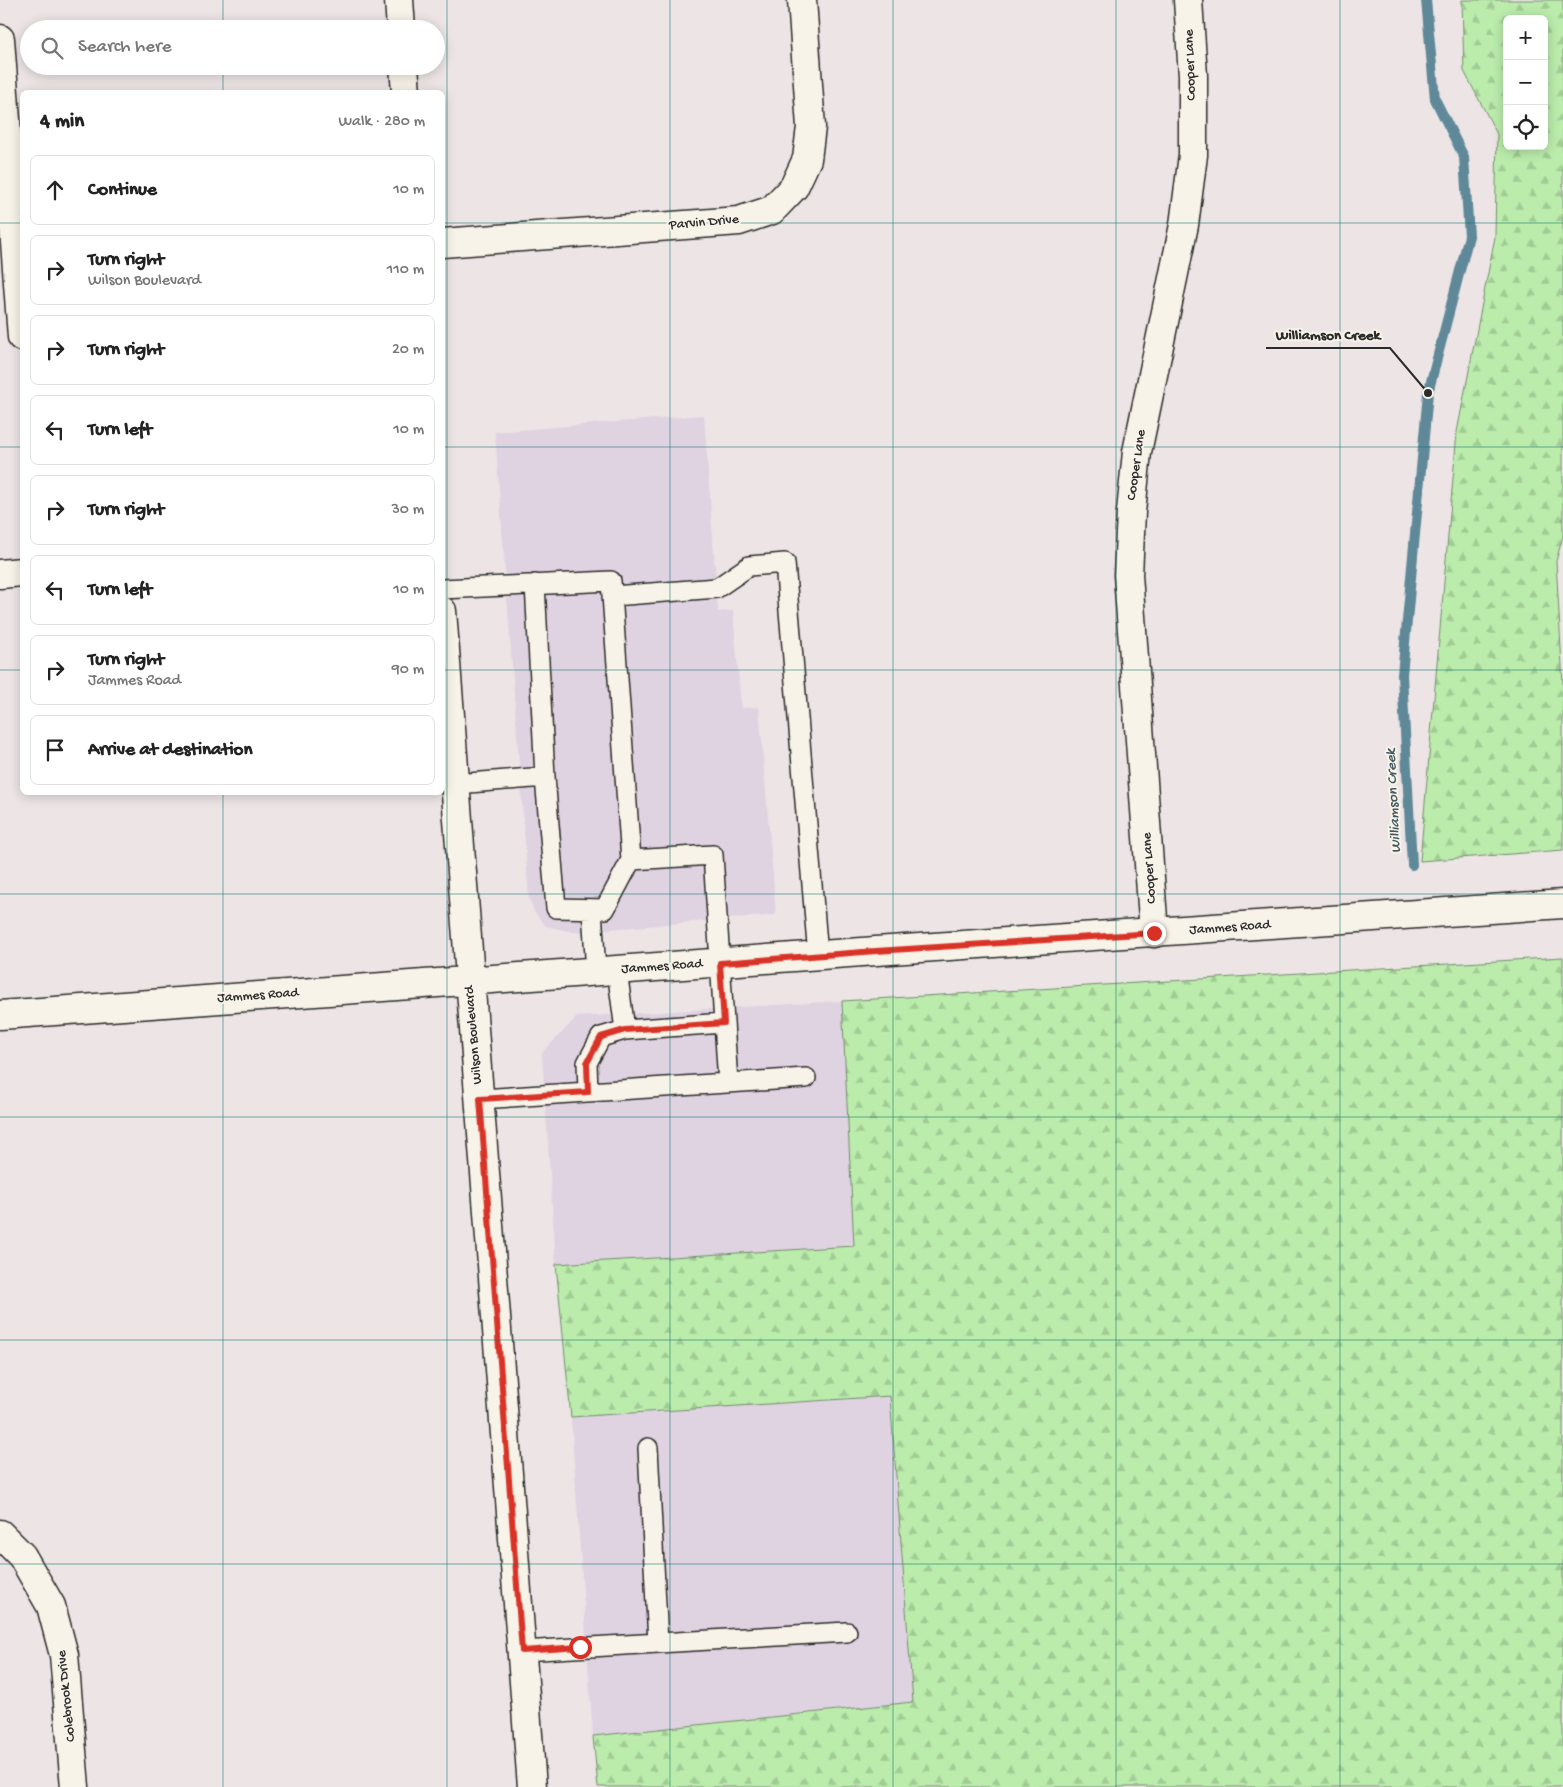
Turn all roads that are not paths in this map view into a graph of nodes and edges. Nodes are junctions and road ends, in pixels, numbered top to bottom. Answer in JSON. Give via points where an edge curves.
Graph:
{"nodes":[{"id":1,"x":399,"y":0,"type":"edge"},
{"id":2,"x":802,"y":0,"type":"edge"},
{"id":3,"x":1188,"y":0,"type":"edge"},
{"id":4,"x":400,"y":20,"type":"edge"},
{"id":5,"x":0,"y":39,"type":"edge"},
{"id":6,"x":405,"y":75,"type":"edge"},
{"id":7,"x":406,"y":90,"type":"edge"},
{"id":8,"x":445,"y":243,"type":"edge"},
{"id":9,"x":20,"y":310,"type":"edge"},
{"id":10,"x":20,"y":572,"type":"edge"},
{"id":11,"x":0,"y":574,"type":"edge"},
{"id":12,"x":535,"y":584,"type":"junction"},
{"id":13,"x":445,"y":589,"type":"edge"},
{"id":14,"x":613,"y":596,"type":"junction"},
{"id":15,"x":445,"y":648,"type":"edge"},
{"id":16,"x":545,"y":777,"type":"junction"},
{"id":17,"x":456,"y":784,"type":"junction"},
{"id":18,"x":631,"y":860,"type":"junction"},
{"id":19,"x":1563,"y":904,"type":"edge"},
{"id":20,"x":592,"y":910,"type":"junction"},
{"id":21,"x":1154,"y":933,"type":"junction"},
{"id":22,"x":818,"y":956,"type":"junction"},
{"id":23,"x":720,"y":963,"type":"junction"},
{"id":24,"x":607,"y":971,"type":"junction"},
{"id":25,"x":470,"y":981,"type":"junction"},
{"id":26,"x":0,"y":1015,"type":"edge"},
{"id":27,"x":724,"y":1023,"type":"junction"},
{"id":28,"x":625,"y":1030,"type":"junction"},
{"id":29,"x":806,"y":1078,"type":"dead end"},
{"id":30,"x":728,"y":1083,"type":"junction"},
{"id":31,"x":588,"y":1092,"type":"junction"},
{"id":32,"x":480,"y":1099,"type":"junction"},
{"id":33,"x":648,"y":1448,"type":"dead end"},
{"id":34,"x":0,"y":1534,"type":"edge"},
{"id":35,"x":847,"y":1632,"type":"dead end"},
{"id":36,"x":658,"y":1643,"type":"junction"},
{"id":37,"x":522,"y":1651,"type":"junction"},
{"id":38,"x":75,"y":1787,"type":"edge"},
{"id":39,"x":532,"y":1787,"type":"edge"}],
"edges":[{"from":1,"to":4,"type":"street"},
{"from":2,"to":8,"type":"street","name":"Parvin Drive","via":[[811,127],[807,159],[794,187],[772,210],[739,221]]},
{"from":3,"to":21,"type":"street","name":"Cooper Lane","via":[[1193,76],[1192,155],[1184,224],[1137,452],[1128,575]]},
{"from":5,"to":9,"type":"street"},
{"from":6,"to":7,"type":"street"},
{"from":10,"to":11,"type":"street"},
{"from":12,"to":13,"type":"lane"},
{"from":12,"to":14,"type":"lane","via":[[611,581]]},
{"from":12,"to":16,"type":"lane"},
{"from":14,"to":18,"type":"lane"},
{"from":14,"to":22,"type":"lane","via":[[717,588],[749,566],[785,563]]},
{"from":15,"to":17,"type":"street","name":"Wilson Boulevard"},
{"from":16,"to":17,"type":"lane"},
{"from":16,"to":20,"type":"lane","via":[[556,908]]},
{"from":17,"to":25,"type":"street","name":"Wilson Boulevard"},
{"from":18,"to":20,"type":"lane","via":[[606,909]]},
{"from":18,"to":23,"type":"lane","via":[[713,855]]},
{"from":19,"to":21,"type":"street","name":"Jammes Road"},
{"from":20,"to":24,"type":"lane"},
{"from":21,"to":22,"type":"street","name":"Jammes Road"},
{"from":22,"to":23,"type":"street","name":"Jammes Road"},
{"from":23,"to":24,"type":"street","name":"Jammes Road"},
{"from":23,"to":27,"type":"lane"},
{"from":24,"to":25,"type":"street","name":"Jammes Road"},
{"from":24,"to":28,"type":"lane"},
{"from":25,"to":26,"type":"street","name":"Jammes Road"},
{"from":25,"to":32,"type":"street","name":"Wilson Boulevard"},
{"from":27,"to":28,"type":"lane"},
{"from":27,"to":30,"type":"lane"},
{"from":28,"to":31,"type":"lane","via":[[601,1037],[587,1063]]},
{"from":29,"to":30,"type":"lane"},
{"from":30,"to":31,"type":"lane"},
{"from":31,"to":32,"type":"lane"},
{"from":32,"to":37,"type":"street","name":"Wilson Boulevard"},
{"from":33,"to":36,"type":"lane"},
{"from":34,"to":38,"type":"street","name":"Colebrook Drive","via":[[22,1556],[51,1606],[64,1655]]},
{"from":35,"to":36,"type":"lane"},
{"from":36,"to":37,"type":"lane"},
{"from":37,"to":39,"type":"street","name":"Wilson Boulevard"}]}
